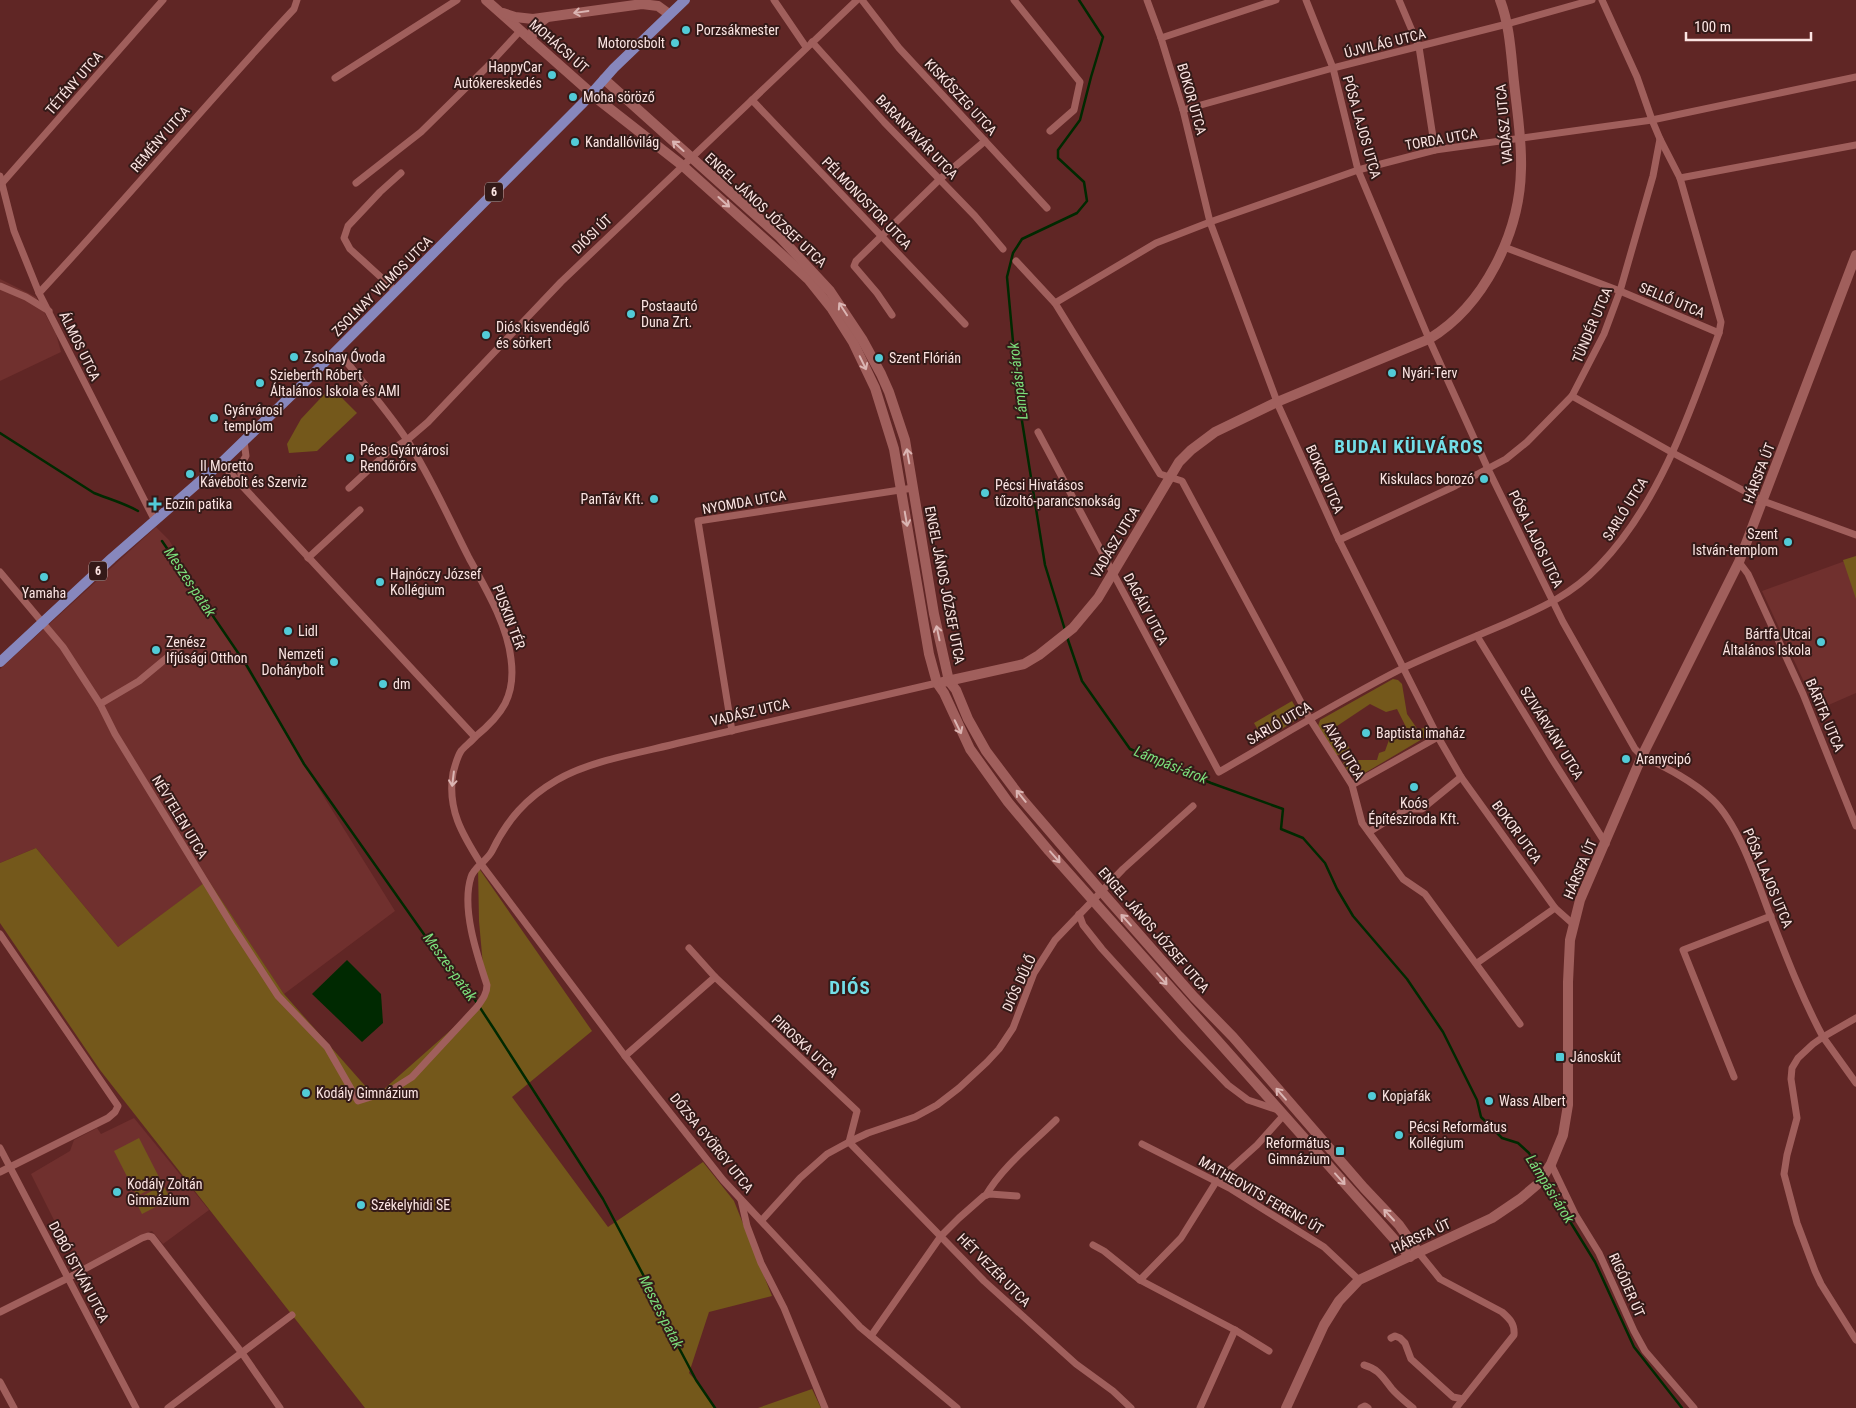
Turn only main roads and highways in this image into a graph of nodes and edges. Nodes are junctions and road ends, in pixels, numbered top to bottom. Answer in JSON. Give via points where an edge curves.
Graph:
{"nodes":[{"id":1,"x":685,"y":0,"type":"edge"},
{"id":2,"x":0,"y":662,"type":"edge"}],
"edges":[{"from":1,"to":2,"type":"main road","name":"ZSOLNAY VILMOS UTCA","number":"6","via":[[244,441]]}]}
